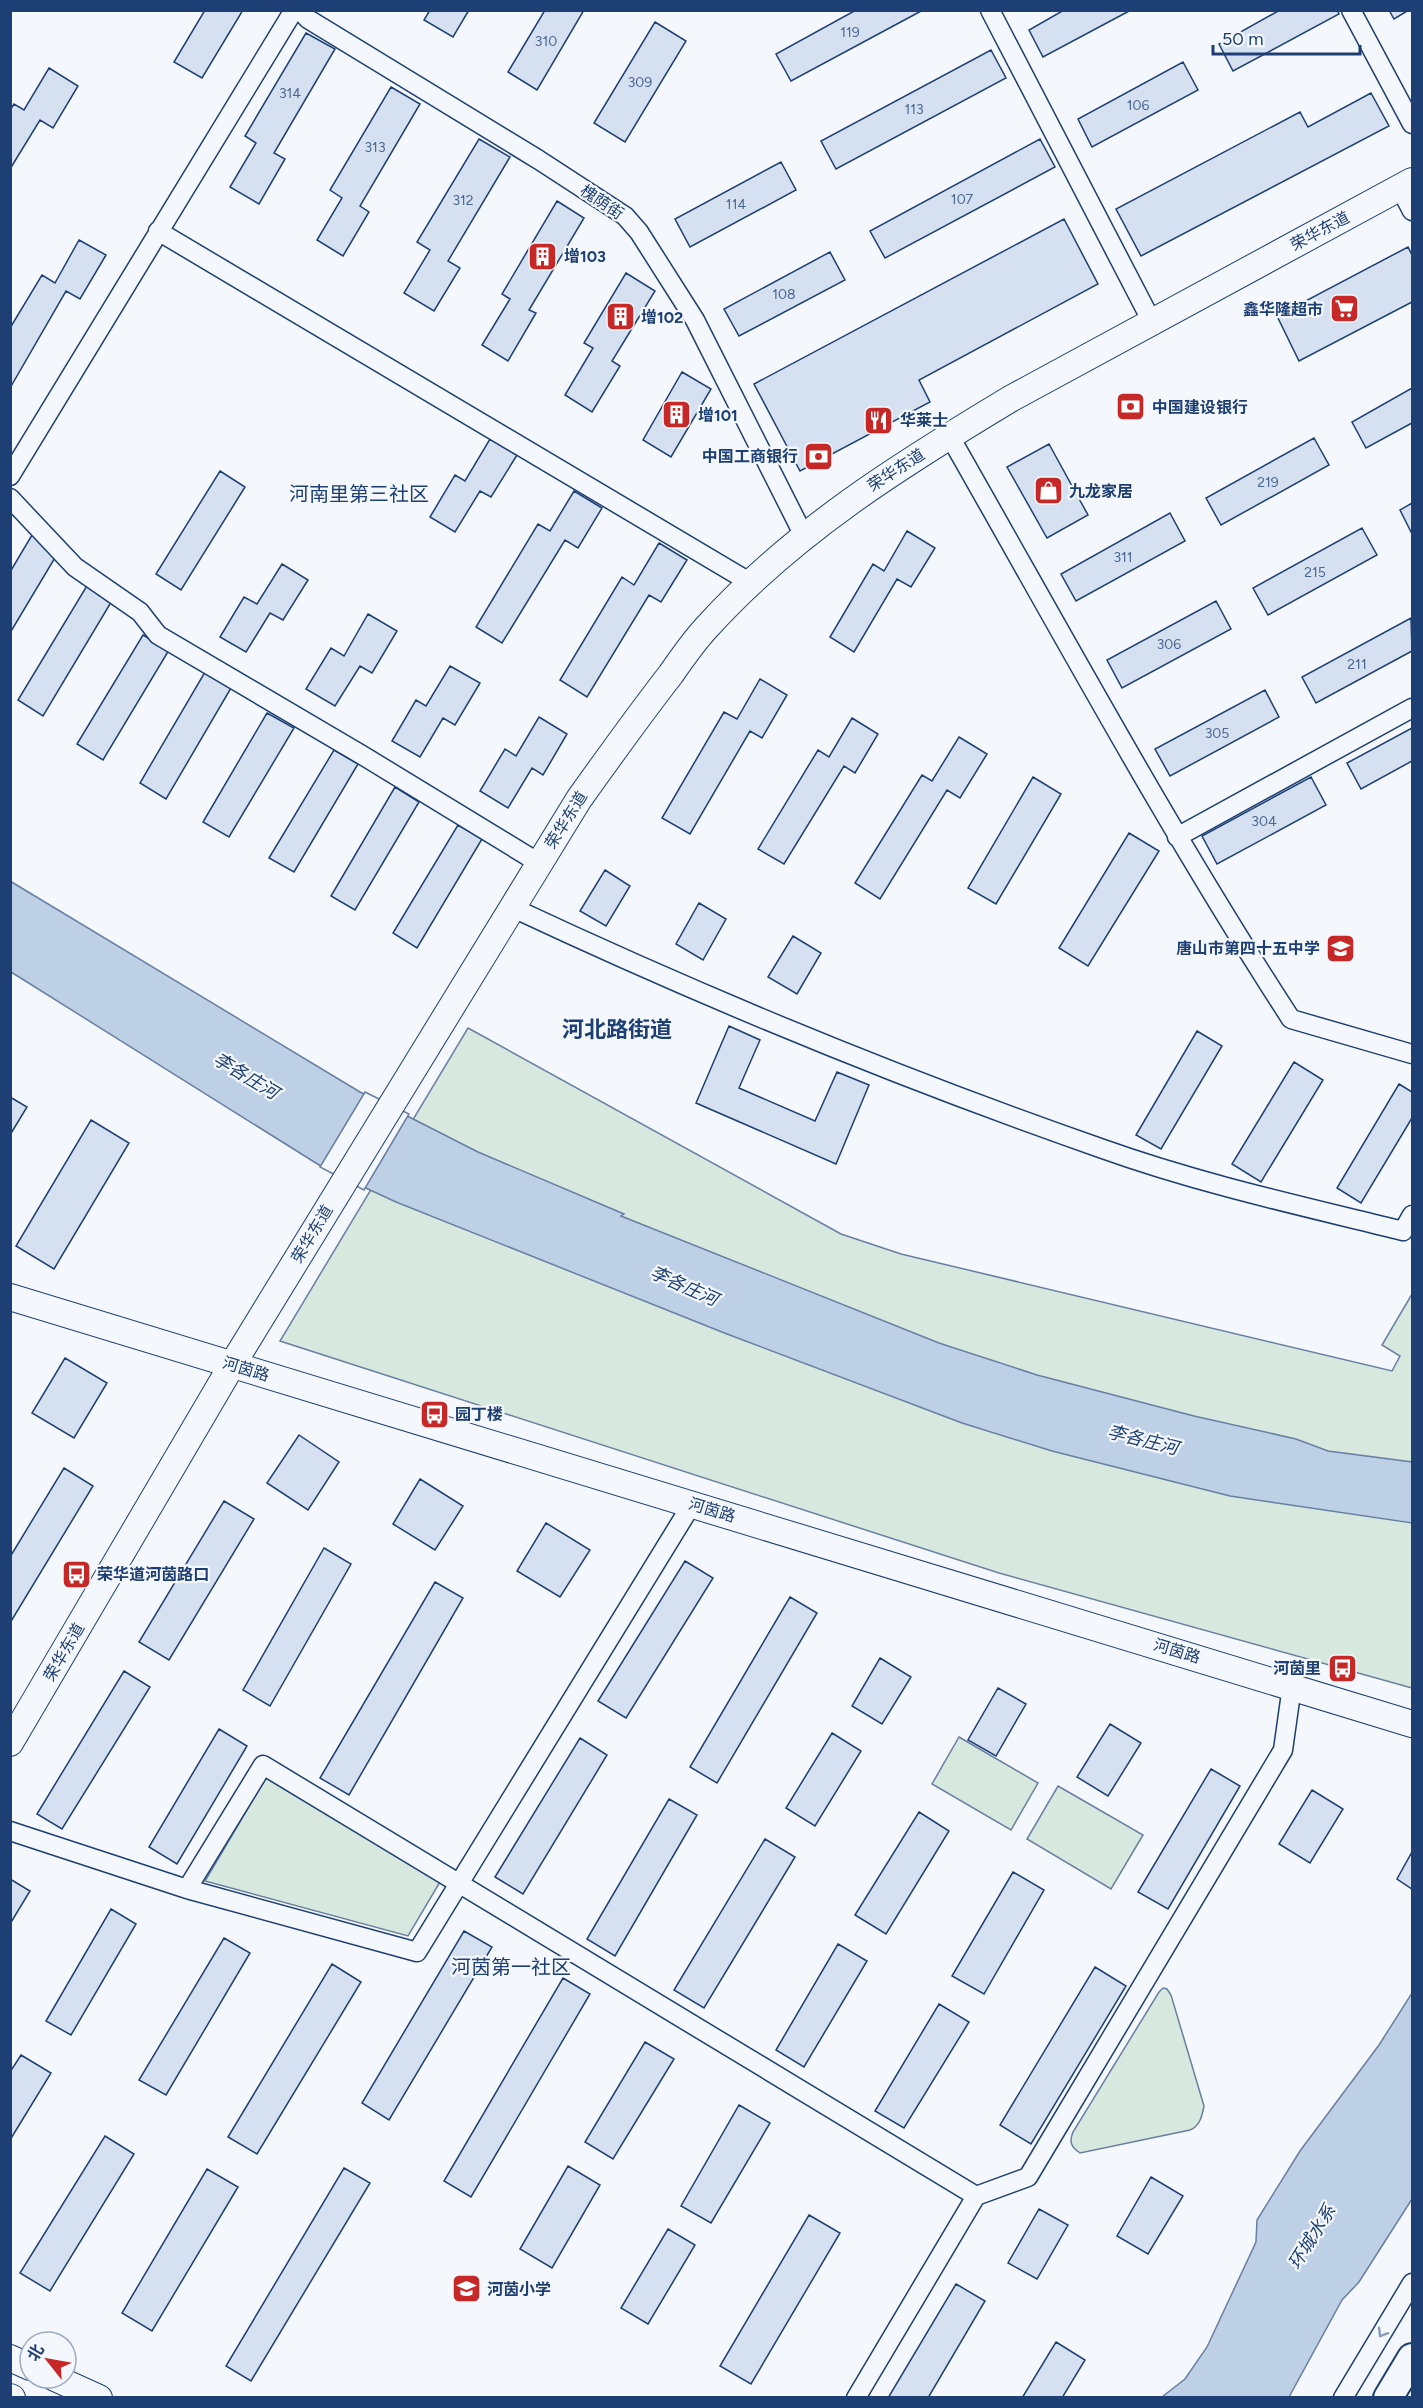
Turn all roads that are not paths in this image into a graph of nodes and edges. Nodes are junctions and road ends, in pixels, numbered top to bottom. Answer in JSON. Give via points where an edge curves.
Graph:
{"nodes":[{"id":1,"x":294,"y":10,"type":"edge"},
{"id":2,"x":300,"y":10,"type":"edge"},
{"id":3,"x":990,"y":10,"type":"edge"},
{"id":4,"x":1351,"y":10,"type":"edge"},
{"id":5,"x":1413,"y":124,"type":"edge"},
{"id":6,"x":1406,"y":184,"type":"edge"},
{"id":7,"x":1413,"y":211,"type":"edge"},
{"id":8,"x":158,"y":231,"type":"junction"},
{"id":9,"x":1152,"y":322,"type":"junction"},
{"id":10,"x":949,"y":435,"type":"junction"},
{"id":11,"x":10,"y":476,"type":"edge"},
{"id":12,"x":10,"y":498,"type":"edge"},
{"id":13,"x":804,"y":536,"type":"junction"},
{"id":14,"x":751,"y":583,"type":"junction"},
{"id":15,"x":1413,"y":708,"type":"edge"},
{"id":16,"x":1177,"y":837,"type":"junction"},
{"id":17,"x":539,"y":863,"type":"junction"},
{"id":18,"x":512,"y":907,"type":"junction"},
{"id":19,"x":1413,"y":1054,"type":"edge"},
{"id":20,"x":1413,"y":1215,"type":"edge"},
{"id":21,"x":10,"y":1297,"type":"edge"},
{"id":22,"x":232,"y":1365,"type":"junction"},
{"id":23,"x":692,"y":1504,"type":"junction"},
{"id":24,"x":1292,"y":1686,"type":"junction"},
{"id":25,"x":1413,"y":1724,"type":"edge"},
{"id":26,"x":10,"y":1743,"type":"edge"},
{"id":27,"x":10,"y":1831,"type":"edge"},
{"id":28,"x":459,"y":1884,"type":"junction"},
{"id":29,"x":187,"y":1889,"type":"junction"},
{"id":30,"x":976,"y":2196,"type":"junction"},
{"id":31,"x":1413,"y":2283,"type":"edge"},
{"id":32,"x":1413,"y":2358,"type":"edge"},
{"id":33,"x":78,"y":2388,"type":"edge"},
{"id":34,"x":99,"y":2397,"type":"edge"},
{"id":35,"x":856,"y":2397,"type":"edge"},
{"id":36,"x":1343,"y":2397,"type":"edge"},
{"id":37,"x":1388,"y":2397,"type":"edge"}],
"edges":[{"from":1,"to":8,"type":"street"},
{"from":2,"to":13,"type":"street","name":"槐荫街","via":[[337,38],[625,216],[691,312]]},
{"from":3,"to":9,"type":"street"},
{"from":4,"to":5,"type":"street"},
{"from":6,"to":7,"type":"street"},
{"from":6,"to":9,"type":"street","name":"荣华东道"},
{"from":8,"to":11,"type":"street"},
{"from":8,"to":14,"type":"street"},
{"from":9,"to":10,"type":"street","name":"荣华东道"},
{"from":10,"to":13,"type":"street","name":"荣华东道","via":[[873,484]]},
{"from":10,"to":16,"type":"street"},
{"from":12,"to":17,"type":"street","via":[[75,567],[140,612],[158,635]]},
{"from":13,"to":14,"type":"street","name":"荣华东道"},
{"from":14,"to":17,"type":"street","name":"荣华东道","via":[[706,628],[636,718]]},
{"from":15,"to":16,"type":"street"},
{"from":16,"to":19,"type":"street","via":[[1291,1019]]},
{"from":17,"to":18,"type":"street","name":"荣华东道"},
{"from":18,"to":20,"type":"street","via":[[633,964],[843,1052],[1104,1150],[1198,1179],[1402,1232]]},
{"from":18,"to":22,"type":"street","name":"荣华东道"},
{"from":21,"to":22,"type":"street","name":"河茵路"},
{"from":22,"to":23,"type":"street","name":"河茵路"},
{"from":22,"to":26,"type":"street","name":"荣华东道"},
{"from":23,"to":24,"type":"street","name":"河茵路"},
{"from":23,"to":28,"type":"street"},
{"from":24,"to":25,"type":"street","name":"河茵路"},
{"from":24,"to":30,"type":"street","via":[[1283,1750],[1028,2177]]},
{"from":27,"to":29,"type":"street"},
{"from":28,"to":29,"type":"street","via":[[417,1952]]},
{"from":28,"to":29,"type":"street","via":[[263,1765]]},
{"from":28,"to":30,"type":"street"},
{"from":30,"to":35,"type":"street"},
{"from":31,"to":36,"type":"street","one_way":true},
{"from":32,"to":37,"type":"main road"},
{"from":33,"to":34,"type":"street"}]}
